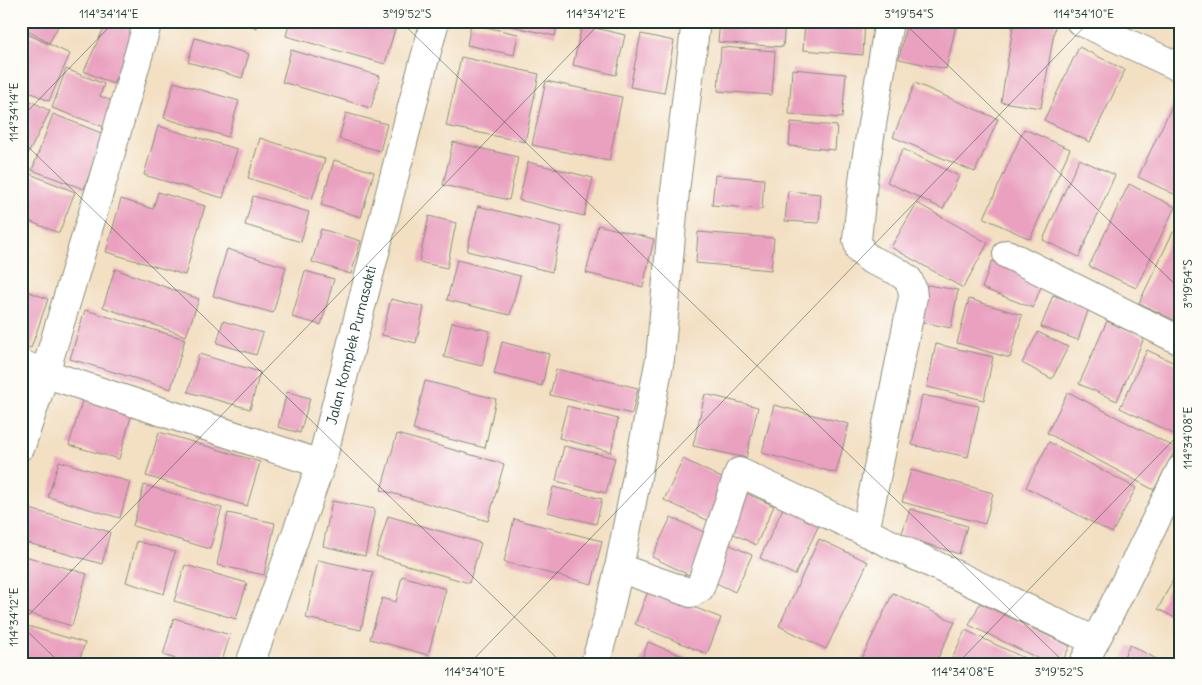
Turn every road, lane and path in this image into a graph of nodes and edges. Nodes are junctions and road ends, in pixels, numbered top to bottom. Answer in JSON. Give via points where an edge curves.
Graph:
{"nodes":[{"id":1,"x":148,"y":21,"type":"edge"},
{"id":2,"x":435,"y":21,"type":"edge"},
{"id":3,"x":696,"y":21,"type":"edge"},
{"id":4,"x":889,"y":21,"type":"edge"},
{"id":5,"x":1080,"y":21,"type":"edge"},
{"id":6,"x":1181,"y":68,"type":"edge"},
{"id":7,"x":1007,"y":254,"type":"dead end"},
{"id":8,"x":1181,"y":341,"type":"edge"},
{"id":9,"x":33,"y":368,"type":"edge"},
{"id":10,"x":21,"y":446,"type":"edge"},
{"id":11,"x":322,"y":464,"type":"junction"},
{"id":12,"x":1181,"y":469,"type":"edge"},
{"id":13,"x":865,"y":532,"type":"junction"},
{"id":14,"x":619,"y":568,"type":"junction"},
{"id":15,"x":1089,"y":652,"type":"edge"},
{"id":16,"x":250,"y":664,"type":"edge"},
{"id":17,"x":595,"y":664,"type":"edge"}],
"edges":[{"from":1,"to":9,"type":"street","via":[[107,166]]},
{"from":2,"to":11,"type":"street","name":"Jalan Komplek Purnasakti"},
{"from":3,"to":14,"type":"street","via":[[675,190],[660,359]]},
{"from":4,"to":13,"type":"street","via":[[864,174],[857,239],[860,252],[865,256],[908,279],[913,297]]},
{"from":5,"to":6,"type":"street"},
{"from":7,"to":8,"type":"street"},
{"from":9,"to":10,"type":"street"},
{"from":9,"to":11,"type":"street"},
{"from":11,"to":16,"type":"street","name":"Jalan Komplek Purnasakti"},
{"from":12,"to":15,"type":"street"},
{"from":13,"to":14,"type":"street","via":[[739,472],[700,588],[691,593]]},
{"from":13,"to":15,"type":"street"},
{"from":14,"to":17,"type":"street"}]}
